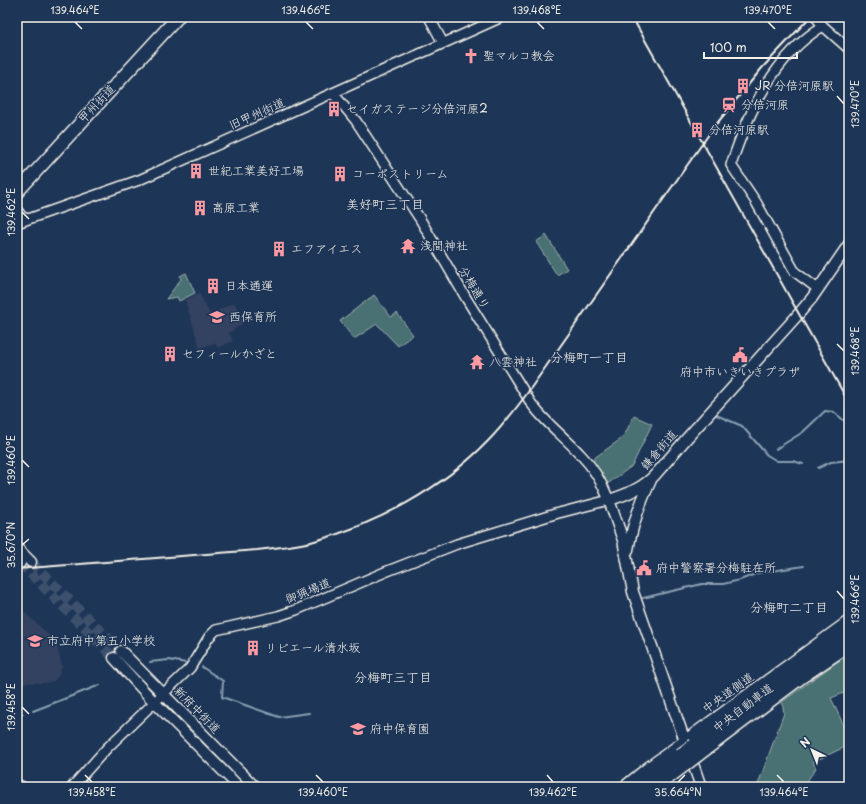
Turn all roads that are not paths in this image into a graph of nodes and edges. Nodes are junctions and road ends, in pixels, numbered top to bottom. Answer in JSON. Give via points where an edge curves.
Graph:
{"nodes":[{"id":1,"x":178,"y":17,"type":"edge"},
{"id":2,"x":429,"y":17,"type":"edge"},
{"id":3,"x":502,"y":17,"type":"edge"},
{"id":4,"x":816,"y":17,"type":"edge"},
{"id":5,"x":823,"y":26,"type":"junction"},
{"id":6,"x":443,"y":43,"type":"junction"},
{"id":7,"x":849,"y":49,"type":"edge"},
{"id":8,"x":332,"y":93,"type":"junction"},
{"id":9,"x":17,"y":192,"type":"edge"},
{"id":10,"x":17,"y":210,"type":"edge"},
{"id":11,"x":28,"y":219,"type":"junction"},
{"id":12,"x":17,"y":223,"type":"edge"},
{"id":13,"x":849,"y":244,"type":"edge"},
{"id":14,"x":818,"y":289,"type":"junction"},
{"id":15,"x":651,"y":480,"type":"junction"},
{"id":16,"x":610,"y":500,"type":"junction"},
{"id":17,"x":18,"y":543,"type":"edge"},
{"id":18,"x":627,"y":557,"type":"junction"},
{"id":19,"x":31,"y":562,"type":"tunnel mouth"},
{"id":20,"x":849,"y":620,"type":"edge"},
{"id":21,"x":849,"y":632,"type":"edge"},
{"id":22,"x":849,"y":644,"type":"edge"},
{"id":23,"x":163,"y":694,"type":"junction"},
{"id":24,"x":154,"y":702,"type":"junction"},
{"id":25,"x":684,"y":740,"type":"junction"},
{"id":26,"x":17,"y":784,"type":"edge"},
{"id":27,"x":23,"y":787,"type":"edge"},
{"id":28,"x":72,"y":787,"type":"edge"},
{"id":29,"x":239,"y":787,"type":"edge"},
{"id":30,"x":255,"y":787,"type":"edge"},
{"id":31,"x":623,"y":787,"type":"edge"},
{"id":32,"x":638,"y":787,"type":"edge"},
{"id":33,"x":656,"y":787,"type":"edge"},
{"id":34,"x":700,"y":787,"type":"edge"}],
"edges":[{"from":1,"to":9,"type":"highway","name":"甲州街道"},
{"from":2,"to":6,"type":"street"},
{"from":3,"to":6,"type":"street","name":"旧甲州街道"},
{"from":4,"to":5,"type":"street"},
{"from":5,"to":7,"type":"street"},
{"from":5,"to":14,"type":"street","via":[[788,56],[773,76],[749,117],[731,165],[756,202],[795,272]]},
{"from":6,"to":8,"type":"street","name":"旧甲州街道"},
{"from":8,"to":11,"type":"street","name":"旧甲州街道","via":[[139,180]]},
{"from":8,"to":16,"type":"street","name":"分梅通り","via":[[356,121],[420,219],[531,403],[582,456]]},
{"from":10,"to":11,"type":"street","via":[[22,217]]},
{"from":11,"to":12,"type":"street","name":"旧甲州街道"},
{"from":13,"to":14,"type":"main road","name":"鎌倉街道"},
{"from":14,"to":15,"type":"main road","name":"鎌倉街道","via":[[774,343]]},
{"from":15,"to":16,"type":"main road","name":"鎌倉街道","via":[[628,494]]},
{"from":15,"to":18,"type":"main road","via":[[632,529]]},
{"from":16,"to":18,"type":"main road"},
{"from":16,"to":23,"type":"street","name":"御猟場道","via":[[456,544],[296,610],[216,630],[190,668]]},
{"from":17,"to":19,"type":"main road"},
{"from":18,"to":25,"type":"main road","via":[[632,592]]},
{"from":20,"to":25,"type":"street","name":"中央道側道"},
{"from":21,"to":32,"type":"highway","name":"中央自動車道","bridge":true},
{"from":22,"to":33,"type":"highway","name":"中央自動車道","bridge":true},
{"from":23,"to":24,"type":"street","name":"御猟場道"},
{"from":23,"to":24,"type":"main road","name":"新府中街道","via":[[117,655]]},
{"from":23,"to":30,"type":"main road","name":"新府中街道"},
{"from":24,"to":28,"type":"street","name":"御猟場道"},
{"from":24,"to":29,"type":"main road","name":"新府中街道"},
{"from":25,"to":31,"type":"street","name":"中央道側道"},
{"from":25,"to":34,"type":"main road"},
{"from":26,"to":27,"type":"street"}]}
